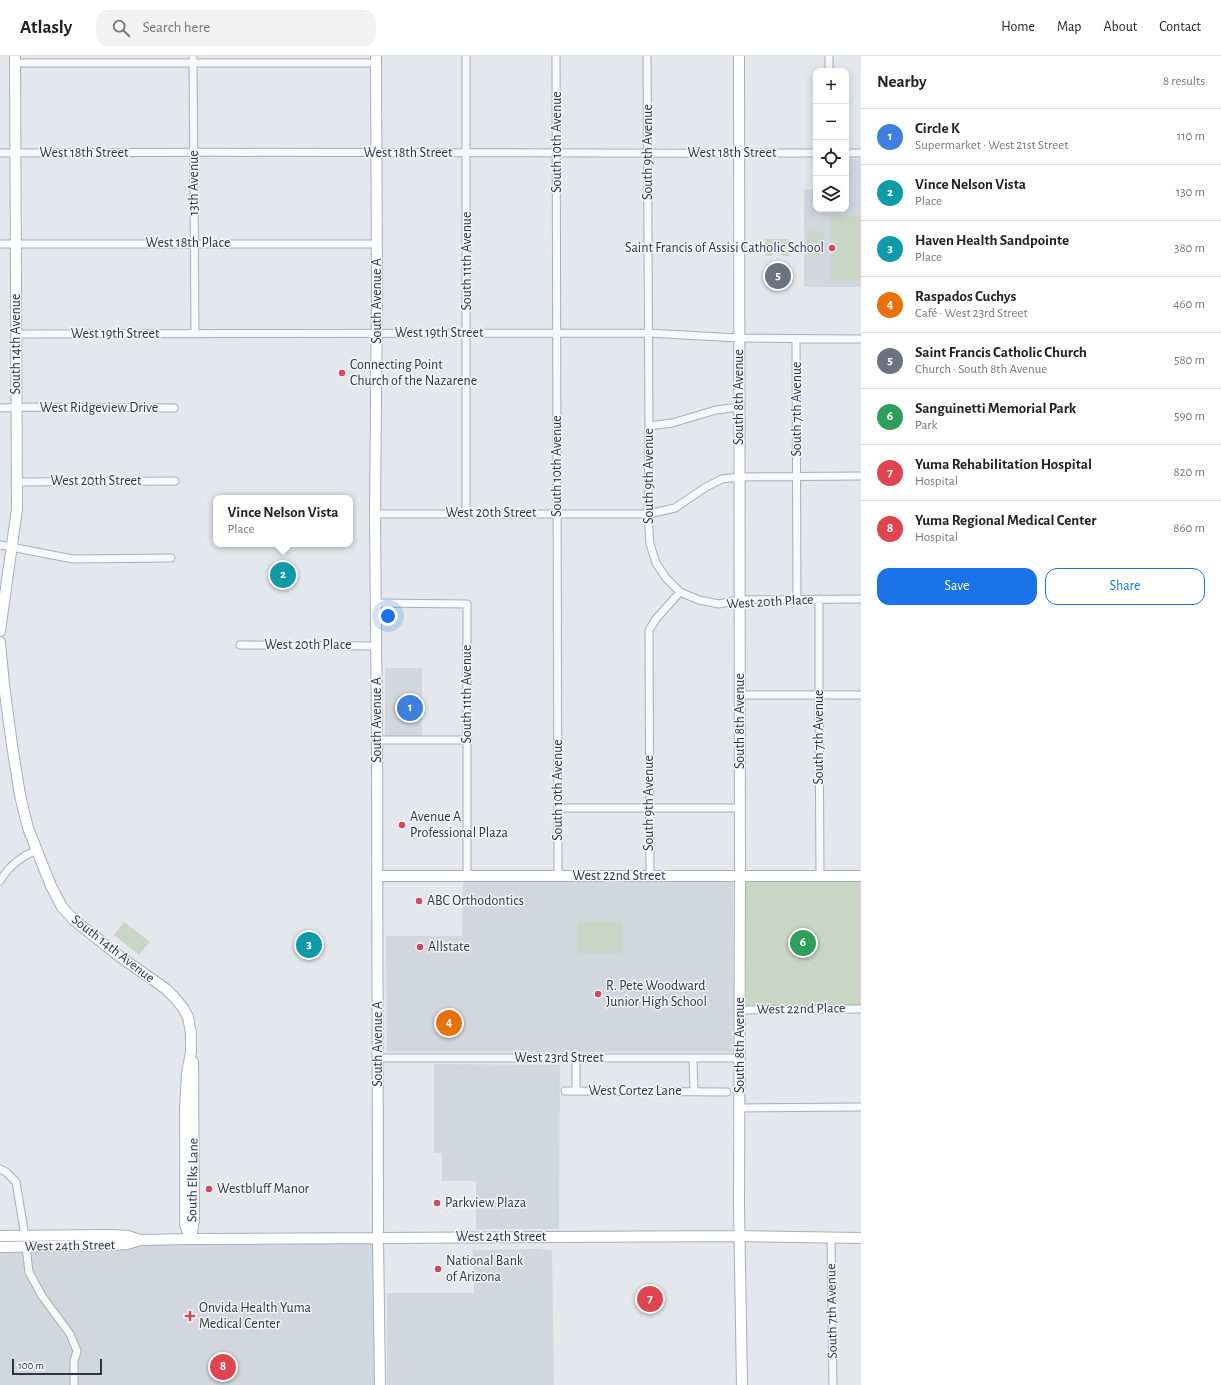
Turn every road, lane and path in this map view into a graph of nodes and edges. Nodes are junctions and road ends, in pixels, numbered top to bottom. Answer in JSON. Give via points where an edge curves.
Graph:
{"nodes":[{"id":1,"x":466,"y":56,"type":"edge"},
{"id":2,"x":556,"y":56,"type":"edge"},
{"id":3,"x":647,"y":56,"type":"edge"},
{"id":4,"x":738,"y":56,"type":"edge"},
{"id":5,"x":829,"y":56,"type":"edge"},
{"id":6,"x":193,"y":59,"type":"edge"},
{"id":7,"x":15,"y":60,"type":"edge"},
{"id":8,"x":376,"y":60,"type":"edge"},
{"id":9,"x":829,"y":68,"type":"edge"},
{"id":10,"x":194,"y":152,"type":"junction"},
{"id":11,"x":376,"y":152,"type":"junction"},
{"id":12,"x":0,"y":153,"type":"edge"},
{"id":13,"x":15,"y":153,"type":"junction"},
{"id":14,"x":467,"y":153,"type":"junction"},
{"id":15,"x":648,"y":153,"type":"junction"},
{"id":16,"x":739,"y":153,"type":"junction"},
{"id":17,"x":813,"y":153,"type":"edge"},
{"id":18,"x":849,"y":153,"type":"edge"},
{"id":19,"x":861,"y":153,"type":"edge"},
{"id":20,"x":556,"y":154,"type":"junction"},
{"id":21,"x":194,"y":243,"type":"junction"},
{"id":22,"x":0,"y":244,"type":"edge"},
{"id":23,"x":16,"y":244,"type":"junction"},
{"id":24,"x":377,"y":244,"type":"junction"},
{"id":25,"x":466,"y":333,"type":"junction"},
{"id":26,"x":557,"y":333,"type":"junction"},
{"id":27,"x":648,"y":333,"type":"junction"},
{"id":28,"x":16,"y":334,"type":"junction"},
{"id":29,"x":195,"y":334,"type":"junction"},
{"id":30,"x":377,"y":334,"type":"junction"},
{"id":31,"x":738,"y":338,"type":"junction"},
{"id":32,"x":796,"y":339,"type":"junction"},
{"id":33,"x":861,"y":339,"type":"edge"},
{"id":34,"x":16,"y":407,"type":"junction"},
{"id":35,"x":739,"y":407,"type":"junction"},
{"id":36,"x":0,"y":408,"type":"edge"},
{"id":37,"x":174,"y":408,"type":"dead end"},
{"id":38,"x":649,"y":426,"type":"junction"},
{"id":39,"x":861,"y":476,"type":"edge"},
{"id":40,"x":739,"y":477,"type":"junction"},
{"id":41,"x":797,"y":477,"type":"junction"},
{"id":42,"x":175,"y":481,"type":"dead end"},
{"id":43,"x":17,"y":482,"type":"junction"},
{"id":44,"x":466,"y":513,"type":"junction"},
{"id":45,"x":375,"y":514,"type":"junction"},
{"id":46,"x":557,"y":514,"type":"junction"},
{"id":47,"x":648,"y":514,"type":"junction"},
{"id":48,"x":0,"y":545,"type":"edge"},
{"id":49,"x":12,"y":547,"type":"junction"},
{"id":50,"x":171,"y":558,"type":"dead end"},
{"id":51,"x":680,"y":592,"type":"junction"},
{"id":52,"x":798,"y":599,"type":"junction"},
{"id":53,"x":819,"y":599,"type":"junction"},
{"id":54,"x":861,"y":599,"type":"edge"},
{"id":55,"x":739,"y":600,"type":"junction"},
{"id":56,"x":376,"y":603,"type":"junction"},
{"id":57,"x":0,"y":631,"type":"edge"},
{"id":58,"x":0,"y":642,"type":"edge"},
{"id":59,"x":240,"y":645,"type":"dead end"},
{"id":60,"x":376,"y":646,"type":"junction"},
{"id":61,"x":740,"y":695,"type":"junction"},
{"id":62,"x":819,"y":695,"type":"junction"},
{"id":63,"x":861,"y":695,"type":"edge"},
{"id":64,"x":377,"y":740,"type":"junction"},
{"id":65,"x":467,"y":740,"type":"junction"},
{"id":66,"x":649,"y":807,"type":"junction"},
{"id":67,"x":559,"y":808,"type":"junction"},
{"id":68,"x":740,"y":808,"type":"junction"},
{"id":69,"x":37,"y":850,"type":"junction"},
{"id":70,"x":468,"y":875,"type":"junction"},
{"id":71,"x":377,"y":876,"type":"junction"},
{"id":72,"x":558,"y":876,"type":"junction"},
{"id":73,"x":650,"y":876,"type":"junction"},
{"id":74,"x":820,"y":876,"type":"junction"},
{"id":75,"x":861,"y":876,"type":"edge"},
{"id":76,"x":740,"y":877,"type":"junction"},
{"id":77,"x":0,"y":880,"type":"edge"},
{"id":78,"x":861,"y":1008,"type":"edge"},
{"id":79,"x":740,"y":1010,"type":"junction"},
{"id":80,"x":188,"y":1017,"type":"joint"},
{"id":81,"x":378,"y":1058,"type":"junction"},
{"id":82,"x":576,"y":1058,"type":"junction"},
{"id":83,"x":694,"y":1058,"type":"junction"},
{"id":84,"x":740,"y":1058,"type":"junction"},
{"id":85,"x":565,"y":1091,"type":"dead end"},
{"id":86,"x":576,"y":1091,"type":"junction"},
{"id":87,"x":694,"y":1092,"type":"junction"},
{"id":88,"x":727,"y":1092,"type":"dead end"},
{"id":89,"x":861,"y":1107,"type":"edge"},
{"id":90,"x":740,"y":1108,"type":"junction"},
{"id":91,"x":0,"y":1169,"type":"edge"},
{"id":92,"x":0,"y":1236,"type":"edge"},
{"id":93,"x":25,"y":1236,"type":"junction"},
{"id":94,"x":739,"y":1236,"type":"junction"},
{"id":95,"x":831,"y":1237,"type":"junction"},
{"id":96,"x":378,"y":1238,"type":"junction"},
{"id":97,"x":861,"y":1238,"type":"edge"},
{"id":98,"x":191,"y":1239,"type":"junction"},
{"id":99,"x":140,"y":1240,"type":"junction"},
{"id":100,"x":0,"y":1247,"type":"edge"},
{"id":101,"x":26,"y":1247,"type":"junction"},
{"id":102,"x":74,"y":1385,"type":"edge"},
{"id":103,"x":380,"y":1385,"type":"edge"},
{"id":104,"x":742,"y":1385,"type":"edge"},
{"id":105,"x":833,"y":1385,"type":"edge"}],
"edges":[{"from":1,"to":14,"type":"street","name":"South 11th Avenue"},
{"from":2,"to":20,"type":"street","name":"South 10th Avenue"},
{"from":3,"to":15,"type":"street","name":"South 9th Avenue"},
{"from":4,"to":16,"type":"street","name":"South 8th Avenue"},
{"from":5,"to":9,"type":"street"},
{"from":6,"to":7,"type":"street"},
{"from":6,"to":8,"type":"street"},
{"from":6,"to":10,"type":"street","name":"13th Avenue"},
{"from":7,"to":13,"type":"street","name":"South 14th Avenue"},
{"from":8,"to":11,"type":"street","name":"South Avenue A"},
{"from":10,"to":11,"type":"street","name":"West 18th Street"},
{"from":10,"to":13,"type":"street","name":"West 18th Street"},
{"from":10,"to":21,"type":"street","name":"13th Avenue"},
{"from":11,"to":14,"type":"street","name":"West 18th Street"},
{"from":11,"to":24,"type":"street","name":"South Avenue A"},
{"from":12,"to":13,"type":"street","name":"West 18th Street"},
{"from":13,"to":23,"type":"street","name":"South 14th Avenue"},
{"from":14,"to":20,"type":"street","name":"West 18th Street"},
{"from":14,"to":25,"type":"street","name":"South 11th Avenue"},
{"from":15,"to":16,"type":"street","name":"West 18th Street"},
{"from":15,"to":20,"type":"street","name":"West 18th Street"},
{"from":15,"to":27,"type":"street","name":"South 9th Avenue"},
{"from":16,"to":17,"type":"street","name":"West 18th Street"},
{"from":16,"to":31,"type":"street","name":"South 8th Avenue"},
{"from":18,"to":19,"type":"street"},
{"from":20,"to":26,"type":"street","name":"South 10th Avenue"},
{"from":21,"to":23,"type":"street","name":"West 18th Place"},
{"from":21,"to":24,"type":"street","name":"West 18th Place"},
{"from":21,"to":29,"type":"street","name":"13th Avenue"},
{"from":22,"to":23,"type":"street","name":"West 18th Place"},
{"from":23,"to":28,"type":"street","name":"South 14th Avenue"},
{"from":24,"to":30,"type":"street","name":"South Avenue A"},
{"from":25,"to":26,"type":"street","name":"West 19th Street"},
{"from":25,"to":30,"type":"street","name":"West 19th Street"},
{"from":25,"to":44,"type":"street","name":"South 11th Avenue"},
{"from":26,"to":27,"type":"street","name":"West 19th Street"},
{"from":26,"to":46,"type":"street","name":"South 10th Avenue"},
{"from":27,"to":31,"type":"street","name":"West 19th Street"},
{"from":27,"to":38,"type":"street","name":"South 9th Avenue"},
{"from":28,"to":29,"type":"street","name":"West 19th Street"},
{"from":28,"to":34,"type":"street","name":"South 14th Avenue"},
{"from":29,"to":30,"type":"street","name":"West 19th Street"},
{"from":30,"to":45,"type":"street","name":"South Avenue A"},
{"from":31,"to":32,"type":"street","name":"West 19th Street"},
{"from":31,"to":35,"type":"street","name":"South 8th Avenue"},
{"from":32,"to":33,"type":"street","name":"West 19th Street"},
{"from":32,"to":41,"type":"street","name":"South 7th Avenue"},
{"from":34,"to":36,"type":"street","name":"West Ridgeview Drive"},
{"from":34,"to":37,"type":"street","name":"West Ridgeview Drive"},
{"from":34,"to":43,"type":"street","name":"South 14th Avenue"},
{"from":35,"to":38,"type":"street"},
{"from":35,"to":40,"type":"street","name":"South 8th Avenue"},
{"from":38,"to":47,"type":"street","name":"South 9th Avenue"},
{"from":39,"to":41,"type":"street","name":"West 20th Street"},
{"from":40,"to":41,"type":"street","name":"West 20th Street"},
{"from":40,"to":47,"type":"street","name":"West 20th Street","via":[[722,479],[676,508]]},
{"from":40,"to":55,"type":"street","name":"South 8th Avenue"},
{"from":41,"to":52,"type":"street","name":"South 7th Avenue"},
{"from":42,"to":43,"type":"street","name":"West 20th Street"},
{"from":43,"to":49,"type":"street","name":"South 14th Avenue"},
{"from":44,"to":45,"type":"street","name":"West 20th Street"},
{"from":44,"to":46,"type":"street","name":"West 20th Street"},
{"from":45,"to":56,"type":"street","name":"South Avenue A"},
{"from":46,"to":47,"type":"street","name":"West 20th Street"},
{"from":46,"to":67,"type":"street","name":"South 10th Avenue"},
{"from":47,"to":51,"type":"street","name":"South 9th Avenue","via":[[650,544],[656,563]]},
{"from":48,"to":49,"type":"street"},
{"from":49,"to":50,"type":"street","via":[[73,559]]},
{"from":49,"to":57,"type":"street","name":"South 14th Avenue"},
{"from":51,"to":55,"type":"street","name":"West 20th Place","via":[[699,600],[719,604]]},
{"from":51,"to":66,"type":"street","name":"South 9th Avenue","via":[[649,630]]},
{"from":52,"to":53,"type":"street","name":"West 20th Place"},
{"from":52,"to":55,"type":"street","name":"West 20th Place"},
{"from":53,"to":54,"type":"street","name":"West 20th Place"},
{"from":53,"to":62,"type":"street","name":"South 7th Avenue"},
{"from":55,"to":61,"type":"street","name":"South 8th Avenue"},
{"from":56,"to":60,"type":"street","name":"South Avenue A"},
{"from":56,"to":65,"type":"street","name":"South 11th Avenue","via":[[467,604]]},
{"from":58,"to":69,"type":"street","name":"South 14th Avenue","via":[[20,795],[28,828]]},
{"from":59,"to":60,"type":"street","name":"West 20th Place"},
{"from":60,"to":64,"type":"street","name":"South Avenue A"},
{"from":61,"to":62,"type":"street"},
{"from":61,"to":68,"type":"street","name":"South 8th Avenue"},
{"from":62,"to":63,"type":"street"},
{"from":62,"to":74,"type":"street","name":"South 7th Avenue"},
{"from":64,"to":65,"type":"street"},
{"from":64,"to":71,"type":"street","name":"South Avenue A"},
{"from":65,"to":70,"type":"street","name":"South 11th Avenue"},
{"from":66,"to":67,"type":"street"},
{"from":66,"to":68,"type":"street"},
{"from":66,"to":73,"type":"street","name":"South 9th Avenue"},
{"from":67,"to":72,"type":"street","name":"South 10th Avenue"},
{"from":68,"to":76,"type":"street","name":"South 8th Avenue"},
{"from":69,"to":77,"type":"street","via":[[23,856]]},
{"from":69,"to":80,"type":"street","name":"South 14th Avenue","via":[[58,900],[68,914],[119,956],[166,989]]},
{"from":70,"to":71,"type":"street","name":"West 22nd Street"},
{"from":70,"to":72,"type":"street","name":"West 22nd Street"},
{"from":71,"to":81,"type":"street","name":"South Avenue A"},
{"from":72,"to":73,"type":"street","name":"West 22nd Street"},
{"from":73,"to":76,"type":"street","name":"West 22nd Street"},
{"from":74,"to":75,"type":"street","name":"West 22nd Street"},
{"from":74,"to":76,"type":"street","name":"West 22nd Street"},
{"from":76,"to":79,"type":"street","name":"South 8th Avenue"},
{"from":78,"to":79,"type":"street","name":"West 22nd Place"},
{"from":79,"to":84,"type":"street","name":"South 8th Avenue"},
{"from":80,"to":98,"type":"street","name":"South Elks Lane","via":[[194,1065],[194,1220]]},
{"from":81,"to":82,"type":"street","name":"West 23rd Street"},
{"from":81,"to":96,"type":"street","name":"South Avenue A"},
{"from":82,"to":83,"type":"street","name":"West 23rd Street"},
{"from":82,"to":86,"type":"street","name":"West Cortez Lane"},
{"from":83,"to":84,"type":"street","name":"West 23rd Street"},
{"from":83,"to":87,"type":"street","name":"West Cortez Lane"},
{"from":84,"to":90,"type":"street","name":"South 8th Avenue"},
{"from":85,"to":86,"type":"street","name":"West Cortez Lane"},
{"from":86,"to":87,"type":"street","name":"West Cortez Lane"},
{"from":87,"to":88,"type":"street","name":"West Cortez Lane"},
{"from":89,"to":90,"type":"street"},
{"from":90,"to":94,"type":"street","name":"South 8th Avenue"},
{"from":91,"to":93,"type":"street","via":[[16,1182]]},
{"from":92,"to":93,"type":"street","name":"West 24th Street"},
{"from":93,"to":99,"type":"street","name":"West 24th Street","via":[[111,1235]]},
{"from":93,"to":101,"type":"street"},
{"from":94,"to":95,"type":"street","name":"West 24th Street"},
{"from":94,"to":96,"type":"street","name":"West 24th Street"},
{"from":94,"to":104,"type":"street","name":"South 8th Avenue"},
{"from":95,"to":97,"type":"street","name":"West 24th Street"},
{"from":95,"to":105,"type":"street","name":"South 7th Avenue"},
{"from":96,"to":98,"type":"street","name":"West 24th Street"},
{"from":96,"to":103,"type":"street","name":"South Avenue A"},
{"from":98,"to":99,"type":"street","name":"West 24th Street"},
{"from":99,"to":101,"type":"street","name":"West 24th Street","via":[[112,1246]]},
{"from":100,"to":101,"type":"street","name":"West 24th Street"},
{"from":101,"to":102,"type":"street","via":[[30,1272],[42,1296],[70,1334],[77,1351],[74,1361]]}]}
